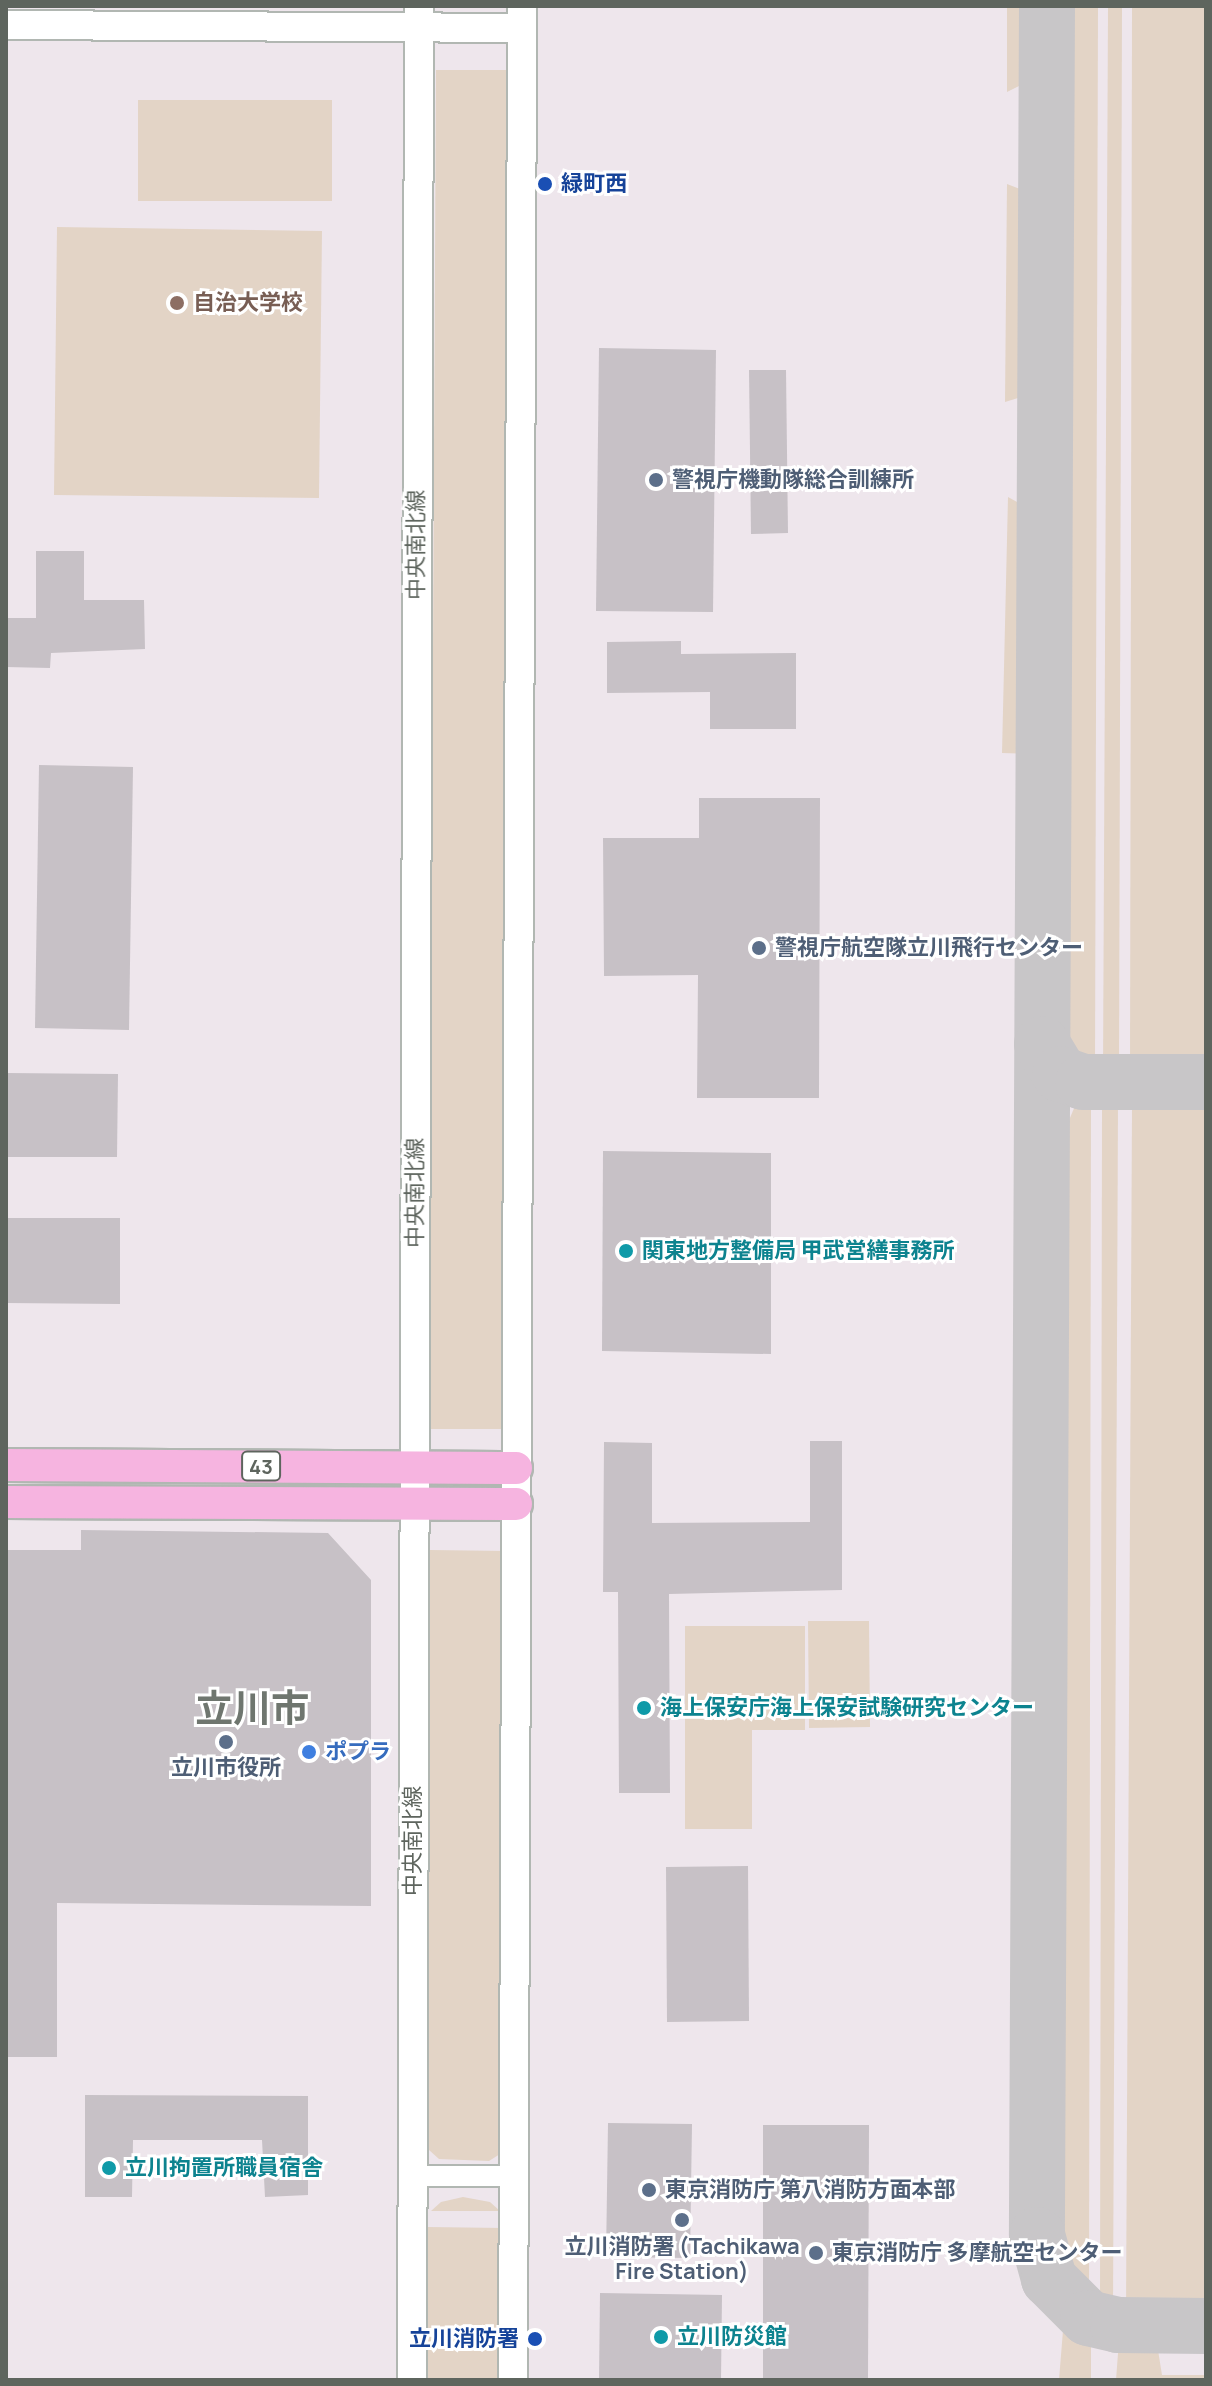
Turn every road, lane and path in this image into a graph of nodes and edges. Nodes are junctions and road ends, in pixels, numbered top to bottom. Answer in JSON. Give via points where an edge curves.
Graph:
{"nodes":[{"id":1,"x":418,"y":17,"type":"edge"},
{"id":2,"x":522,"y":17,"type":"edge"},
{"id":3,"x":6,"y":25,"type":"edge"},
{"id":4,"x":6,"y":1465,"type":"edge"},
{"id":5,"x":415,"y":1467,"type":"junction"},
{"id":6,"x":516,"y":1468,"type":"junction"},
{"id":7,"x":6,"y":1502,"type":"edge"},
{"id":8,"x":415,"y":1504,"type":"junction"},
{"id":9,"x":516,"y":1504,"type":"junction"},
{"id":10,"x":413,"y":2176,"type":"junction"},
{"id":11,"x":515,"y":2176,"type":"junction"},
{"id":12,"x":412,"y":2380,"type":"edge"},
{"id":13,"x":513,"y":2380,"type":"edge"}],
"edges":[{"from":1,"to":2,"type":"main road"},
{"from":1,"to":3,"type":"main road"},
{"from":1,"to":5,"type":"main road","name":"中央南北線"},
{"from":2,"to":6,"type":"main road"},
{"from":4,"to":5,"type":"main road","number":"43"},
{"from":5,"to":6,"type":"main road","number":"43"},
{"from":5,"to":8,"type":"main road","name":"中央南北線"},
{"from":6,"to":9,"type":"main road"},
{"from":7,"to":8,"type":"main road","number":"43"},
{"from":8,"to":9,"type":"main road","number":"43"},
{"from":8,"to":10,"type":"main road","name":"中央南北線"},
{"from":9,"to":11,"type":"main road"},
{"from":10,"to":11,"type":"street"},
{"from":10,"to":12,"type":"main road","name":"中央南北線"},
{"from":11,"to":13,"type":"main road"}]}
